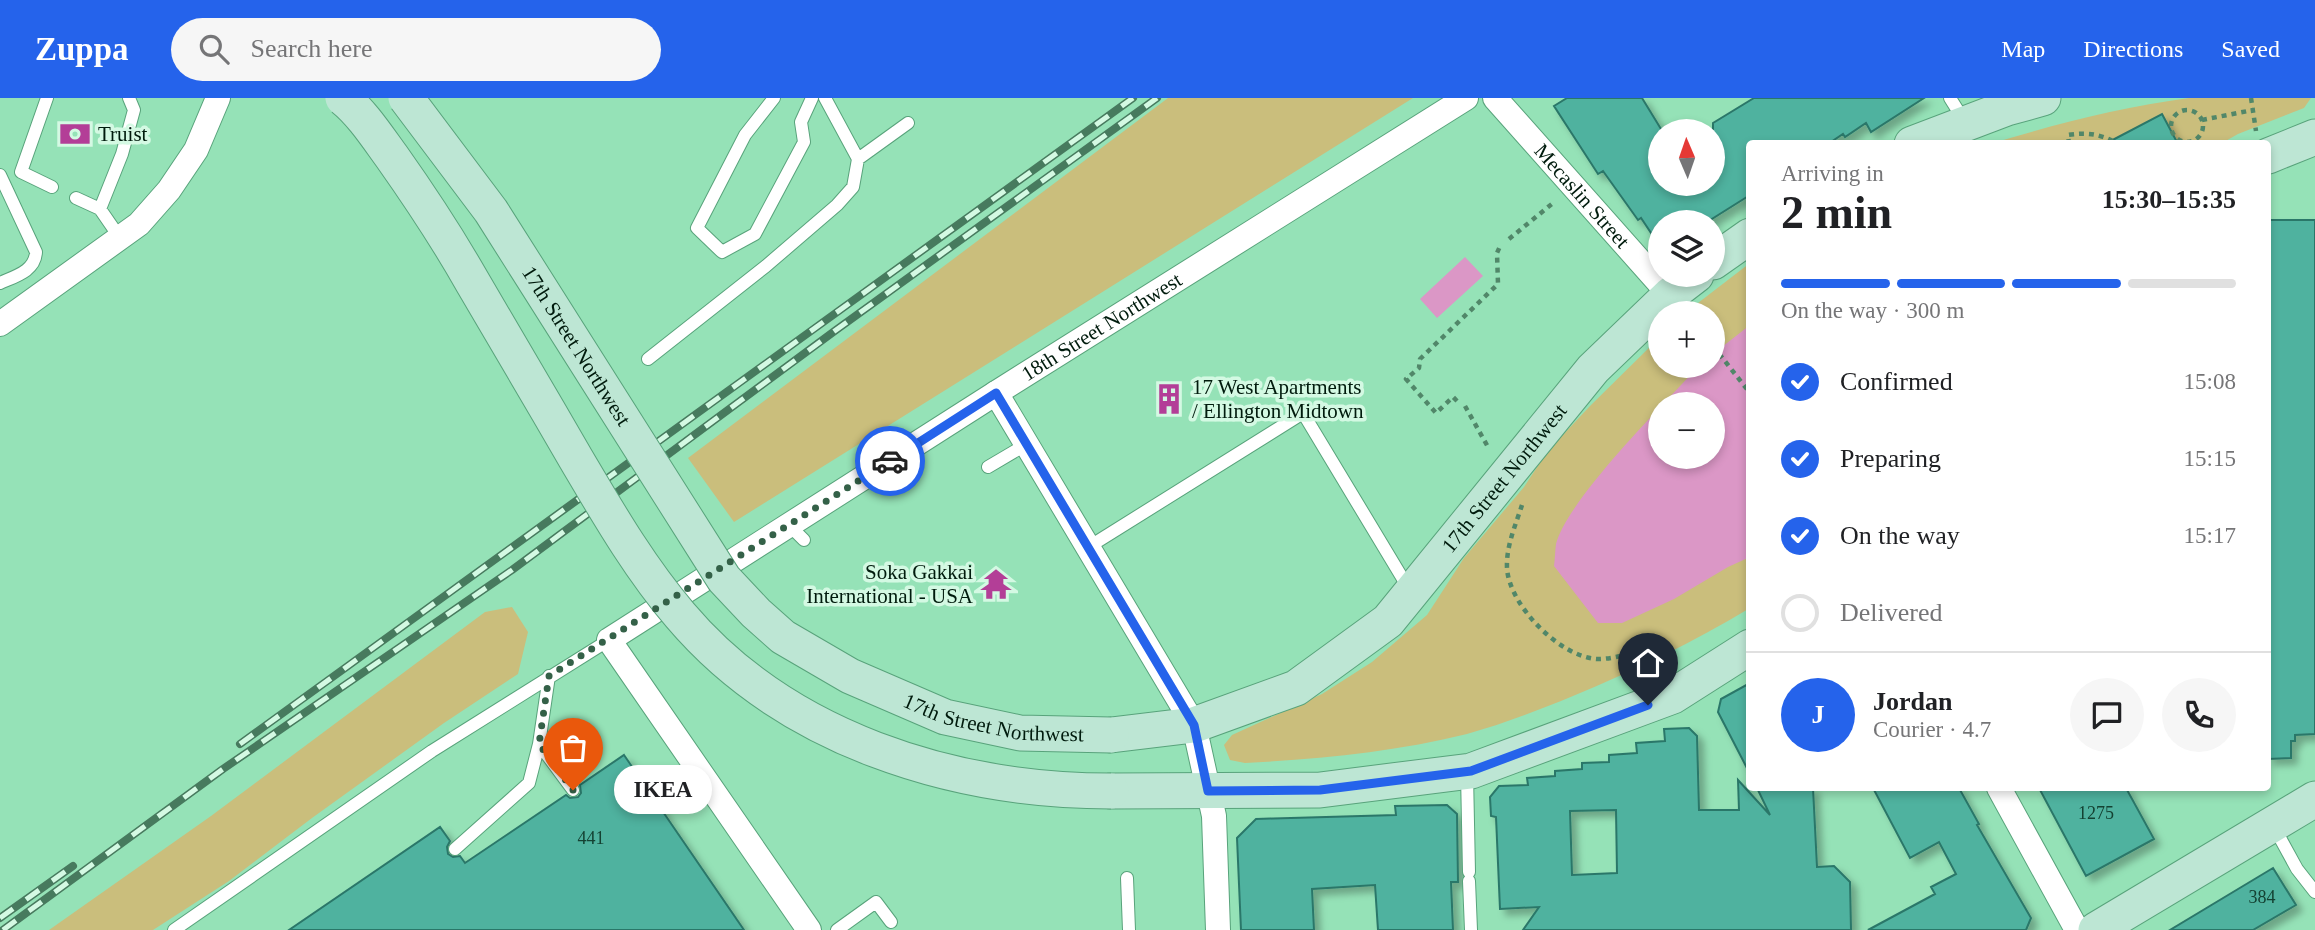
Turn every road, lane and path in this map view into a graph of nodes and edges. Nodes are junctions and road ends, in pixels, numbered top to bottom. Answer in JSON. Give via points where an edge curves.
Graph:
{"nodes":[{"id":1,"x":47,"y":98,"type":"edge"},
{"id":2,"x":129,"y":98,"type":"edge"},
{"id":3,"x":218,"y":98,"type":"edge"},
{"id":4,"x":343,"y":98,"type":"edge"},
{"id":5,"x":406,"y":98,"type":"edge"},
{"id":6,"x":774,"y":98,"type":"edge"},
{"id":7,"x":812,"y":98,"type":"edge"},
{"id":8,"x":825,"y":98,"type":"edge"},
{"id":9,"x":1466,"y":98,"type":"edge"},
{"id":10,"x":1495,"y":98,"type":"edge"},
{"id":11,"x":2043,"y":98,"type":"edge"},
{"id":12,"x":2251,"y":98,"type":"edge"},
{"id":13,"x":1958,"y":110,"type":"edge"},
{"id":14,"x":2253,"y":110,"type":"junction"},
{"id":15,"x":2202,"y":120,"type":"junction"},
{"id":16,"x":908,"y":123,"type":"dead end"},
{"id":17,"x":2315,"y":137,"type":"edge"},
{"id":18,"x":1917,"y":140,"type":"edge"},
{"id":19,"x":2069,"y":140,"type":"edge"},
{"id":20,"x":2109,"y":140,"type":"edge"},
{"id":21,"x":2182,"y":140,"type":"edge"},
{"id":22,"x":2194,"y":140,"type":"edge"},
{"id":23,"x":2261,"y":140,"type":"edge"},
{"id":24,"x":2271,"y":142,"type":"edge"},
{"id":25,"x":858,"y":159,"type":"junction"},
{"id":26,"x":0,"y":175,"type":"edge"},
{"id":27,"x":52,"y":187,"type":"dead end"},
{"id":28,"x":76,"y":198,"type":"dead end"},
{"id":29,"x":1553,"y":203,"type":"dead end"},
{"id":30,"x":100,"y":209,"type":"junction"},
{"id":31,"x":120,"y":238,"type":"junction"},
{"id":32,"x":1508,"y":239,"type":"dead end"},
{"id":33,"x":1746,"y":239,"type":"edge"},
{"id":34,"x":1501,"y":244,"type":"dead end"},
{"id":35,"x":1648,"y":250,"type":"edge"},
{"id":36,"x":1725,"y":254,"type":"edge"},
{"id":37,"x":0,"y":283,"type":"edge"},
{"id":38,"x":1681,"y":287,"type":"edge"},
{"id":39,"x":0,"y":324,"type":"edge"},
{"id":40,"x":648,"y":359,"type":"dead end"},
{"id":41,"x":1725,"y":361,"type":"edge"},
{"id":42,"x":1746,"y":388,"type":"edge"},
{"id":43,"x":996,"y":393,"type":"junction"},
{"id":44,"x":1457,"y":401,"type":"dead end"},
{"id":45,"x":1465,"y":406,"type":"dead end"},
{"id":46,"x":1027,"y":444,"type":"junction"},
{"id":47,"x":1488,"y":447,"type":"dead end"},
{"id":48,"x":988,"y":467,"type":"dead end"},
{"id":49,"x":1523,"y":502,"type":"dead end"},
{"id":50,"x":1087,"y":548,"type":"junction"},
{"id":51,"x":1411,"y":592,"type":"junction"},
{"id":52,"x":609,"y":640,"type":"junction"},
{"id":53,"x":1746,"y":650,"type":"edge"},
{"id":54,"x":1665,"y":656,"type":"dead end"},
{"id":55,"x":549,"y":676,"type":"junction"},
{"id":56,"x":1194,"y":725,"type":"junction"},
{"id":57,"x":539,"y":744,"type":"junction"},
{"id":58,"x":1467,"y":772,"type":"junction"},
{"id":59,"x":573,"y":790,"type":"dead end"},
{"id":60,"x":1208,"y":791,"type":"junction"},
{"id":61,"x":2000,"y":791,"type":"edge"},
{"id":62,"x":2315,"y":799,"type":"edge"},
{"id":63,"x":2273,"y":824,"type":"junction"},
{"id":64,"x":455,"y":849,"type":"dead end"},
{"id":65,"x":1127,"y":878,"type":"dead end"},
{"id":66,"x":2315,"y":892,"type":"edge"},
{"id":67,"x":891,"y":922,"type":"dead end"},
{"id":68,"x":174,"y":930,"type":"edge"},
{"id":69,"x":809,"y":930,"type":"edge"},
{"id":70,"x":837,"y":930,"type":"edge"},
{"id":71,"x":1129,"y":930,"type":"edge"},
{"id":72,"x":1217,"y":930,"type":"edge"},
{"id":73,"x":1471,"y":930,"type":"edge"},
{"id":74,"x":2077,"y":930,"type":"edge"},
{"id":75,"x":2096,"y":930,"type":"edge"}],
"edges":[{"from":1,"to":27,"type":"lane","via":[[21,172]]},
{"from":2,"to":30,"type":"lane","via":[[134,110]]},
{"from":3,"to":31,"type":"street","via":[[196,150],[169,190]]},
{"from":4,"to":60,"type":"main road","bridge":true,"via":[[380,140],[437,221],[629,548],[680,615],[748,679],[841,736],[927,768],[1010,785],[1078,791]]},
{"from":5,"to":56,"type":"main road","name":"17th Street Northwest","bridge":true,"via":[[491,211],[724,579],[783,637],[850,676],[945,717],[1020,733],[1111,735]]},
{"from":6,"to":7,"type":"lane","via":[[745,135],[697,228],[722,252],[755,234],[804,142],[801,122]]},
{"from":8,"to":25,"type":"lane"},
{"from":9,"to":43,"type":"street","name":"18th Street Northwest"},
{"from":10,"to":35,"type":"street","name":"Mecaslin Street"},
{"from":11,"to":13,"type":"main road","via":[[2007,108]]},
{"from":12,"to":14,"type":"path"},
{"from":13,"to":18,"type":"main road"},
{"from":14,"to":15,"type":"path"},
{"from":14,"to":23,"type":"path"},
{"from":15,"to":21,"type":"path","via":[[2190,110],[2175,116],[2172,133]]},
{"from":15,"to":22,"type":"path","via":[[2200,136]]},
{"from":16,"to":25,"type":"lane"},
{"from":17,"to":24,"type":"main road"},
{"from":19,"to":20,"type":"path","via":[[2068,135],[2086,133]]},
{"from":25,"to":40,"type":"lane","via":[[853,187],[836,205]]},
{"from":26,"to":37,"type":"lane","via":[[36,261]]},
{"from":28,"to":30,"type":"lane"},
{"from":29,"to":32,"type":"path"},
{"from":30,"to":31,"type":"lane"},
{"from":31,"to":39,"type":"street"},
{"from":33,"to":36,"type":"main road"},
{"from":34,"to":44,"type":"path","via":[[1498,284],[1420,359],[1419,368],[1406,379],[1436,413],[1453,397]]},
{"from":38,"to":51,"type":"main road","name":"17th Street Northwest","via":[[1592,369]]},
{"from":41,"to":42,"type":"path"},
{"from":43,"to":46,"type":"street"},
{"from":43,"to":52,"type":"street","name":"18th Street Northwest","via":[[797,532]]},
{"from":45,"to":47,"type":"path"},
{"from":46,"to":48,"type":"lane"},
{"from":46,"to":50,"type":"street"},
{"from":49,"to":54,"type":"path","via":[[1507,567],[1518,598],[1540,626],[1553,640],[1582,656],[1613,658],[1653,650]]},
{"from":50,"to":51,"type":"lane","via":[[1303,414]]},
{"from":50,"to":56,"type":"street"},
{"from":51,"to":56,"type":"main road","name":"17th Street Northwest","via":[[1388,621],[1296,688]]},
{"from":52,"to":55,"type":"lane"},
{"from":52,"to":69,"type":"street"},
{"from":53,"to":58,"type":"main road","via":[[1673,696]]},
{"from":55,"to":57,"type":"lane"},
{"from":55,"to":68,"type":"lane","via":[[432,751]]},
{"from":56,"to":60,"type":"street"},
{"from":57,"to":59,"type":"lane"},
{"from":57,"to":64,"type":"lane","via":[[529,783]]},
{"from":58,"to":60,"type":"main road","via":[[1320,790]]},
{"from":58,"to":73,"type":"lane"},
{"from":60,"to":72,"type":"street","via":[[1214,816]]},
{"from":61,"to":74,"type":"street"},
{"from":62,"to":63,"type":"main road"},
{"from":63,"to":66,"type":"lane"},
{"from":63,"to":75,"type":"main road"},
{"from":65,"to":71,"type":"lane"},
{"from":67,"to":70,"type":"lane","via":[[876,902]]}]}
